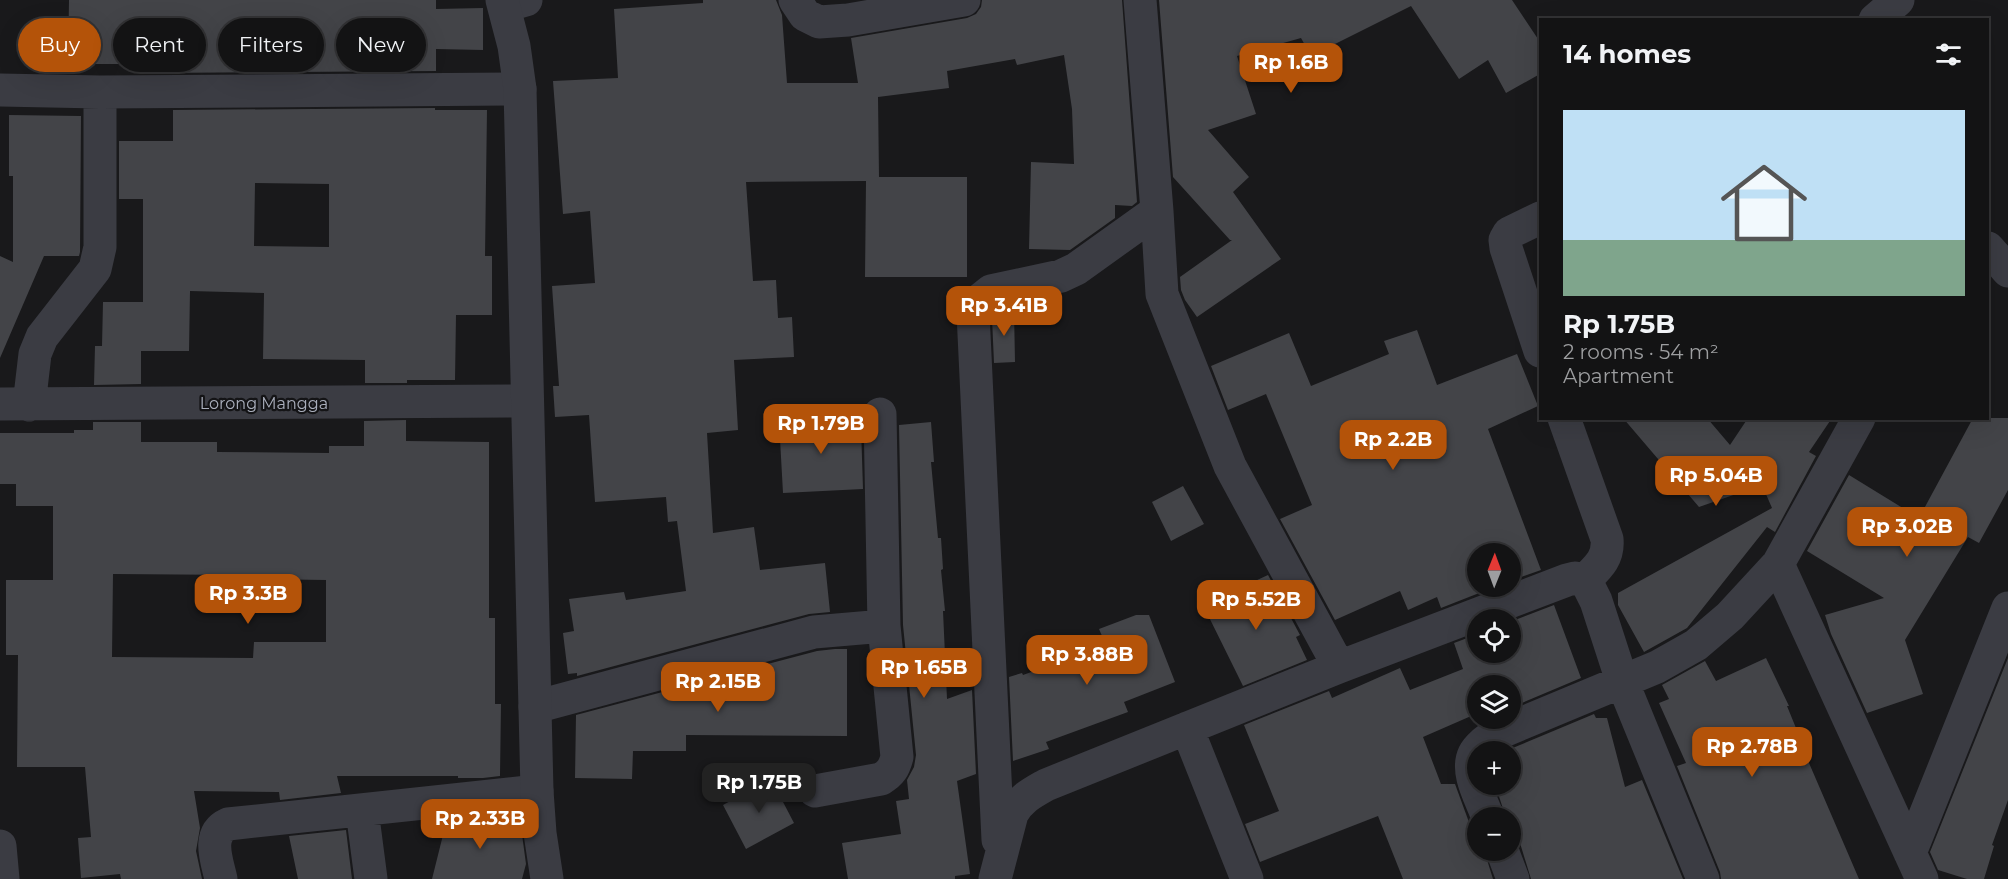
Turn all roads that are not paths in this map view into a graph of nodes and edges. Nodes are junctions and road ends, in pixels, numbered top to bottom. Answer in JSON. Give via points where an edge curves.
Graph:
{"nodes":[{"id":1,"x":795,"y":0,"type":"edge"},
{"id":2,"x":964,"y":0,"type":"edge"},
{"id":3,"x":1140,"y":0,"type":"edge"},
{"id":4,"x":1898,"y":0,"type":"edge"},
{"id":5,"x":511,"y":2,"type":"edge"},
{"id":6,"x":1877,"y":18,"type":"edge"},
{"id":7,"x":520,"y":89,"type":"junction"},
{"id":8,"x":0,"y":90,"type":"edge"},
{"id":9,"x":100,"y":92,"type":"junction"},
{"id":10,"x":1157,"y":211,"type":"junction"},
{"id":11,"x":1539,"y":218,"type":"edge"},
{"id":12,"x":1989,"y":249,"type":"edge"},
{"id":13,"x":2008,"y":271,"type":"edge"},
{"id":14,"x":1539,"y":348,"type":"edge"},
{"id":15,"x":527,"y":401,"type":"junction"},
{"id":16,"x":14,"y":404,"type":"edge"},
{"id":17,"x":880,"y":414,"type":"dead end"},
{"id":18,"x":1565,"y":420,"type":"edge"},
{"id":19,"x":1858,"y":420,"type":"edge"},
{"id":20,"x":1778,"y":564,"type":"junction"},
{"id":21,"x":1584,"y":581,"type":"junction"},
{"id":22,"x":2008,"y":608,"type":"edge"},
{"id":23,"x":884,"y":626,"type":"junction"},
{"id":24,"x":1339,"y":667,"type":"junction"},
{"id":25,"x":1622,"y":681,"type":"junction"},
{"id":26,"x":535,"y":707,"type":"junction"},
{"id":27,"x":1187,"y":728,"type":"junction"},
{"id":28,"x":815,"y":791,"type":"dead end"},
{"id":29,"x":537,"y":792,"type":"junction"},
{"id":30,"x":1484,"y":807,"type":"edge"},
{"id":31,"x":362,"y":810,"type":"junction"},
{"id":32,"x":0,"y":846,"type":"edge"},
{"id":33,"x":1506,"y":861,"type":"edge"},
{"id":34,"x":1916,"y":866,"type":"edge"},
{"id":35,"x":997,"y":872,"type":"edge"},
{"id":36,"x":3,"y":879,"type":"edge"},
{"id":37,"x":221,"y":879,"type":"edge"},
{"id":38,"x":371,"y":879,"type":"edge"},
{"id":39,"x":547,"y":879,"type":"edge"},
{"id":40,"x":1246,"y":879,"type":"edge"},
{"id":41,"x":1513,"y":879,"type":"edge"},
{"id":42,"x":1703,"y":879,"type":"edge"}],
"edges":[{"from":1,"to":2,"type":"street","via":[[805,15],[819,22]]},
{"from":3,"to":10,"type":"street"},
{"from":4,"to":6,"type":"street"},
{"from":5,"to":7,"type":"street"},
{"from":7,"to":9,"type":"street"},
{"from":7,"to":15,"type":"street"},
{"from":8,"to":9,"type":"street"},
{"from":9,"to":16,"type":"street","via":[[100,247],[95,269],[42,337]]},
{"from":10,"to":24,"type":"street","via":[[1162,294],[1230,466]]},
{"from":10,"to":35,"type":"street","via":[[1076,269],[1061,276],[991,291],[981,298],[973,313]]},
{"from":11,"to":14,"type":"street","via":[[1513,231],[1505,240],[1510,266]]},
{"from":12,"to":13,"type":"street"},
{"from":15,"to":16,"type":"street","name":"Lorong Mangga"},
{"from":15,"to":26,"type":"street"},
{"from":17,"to":23,"type":"street"},
{"from":18,"to":21,"type":"street","via":[[1607,538],[1603,562]]},
{"from":19,"to":20,"type":"street"},
{"from":20,"to":25,"type":"street","via":[[1730,616],[1696,645]]},
{"from":20,"to":34,"type":"street"},
{"from":21,"to":24,"type":"street","via":[[1567,580]]},
{"from":21,"to":25,"type":"street","via":[[1596,601]]},
{"from":22,"to":34,"type":"street","via":[[1952,743]]},
{"from":23,"to":26,"type":"street","via":[[814,632]]},
{"from":23,"to":28,"type":"street","via":[[898,746],[895,767],[881,778]]},
{"from":24,"to":27,"type":"street"},
{"from":25,"to":30,"type":"street","via":[[1494,735],[1481,745],[1473,755],[1472,767]]},
{"from":25,"to":42,"type":"street"},
{"from":26,"to":29,"type":"street"},
{"from":27,"to":35,"type":"street","via":[[1025,797],[1012,814]]},
{"from":27,"to":40,"type":"street"},
{"from":29,"to":31,"type":"street"},
{"from":29,"to":39,"type":"street"},
{"from":31,"to":37,"type":"street","via":[[222,826],[214,843]]},
{"from":31,"to":38,"type":"street"},
{"from":32,"to":36,"type":"street"},
{"from":33,"to":41,"type":"street"}]}
